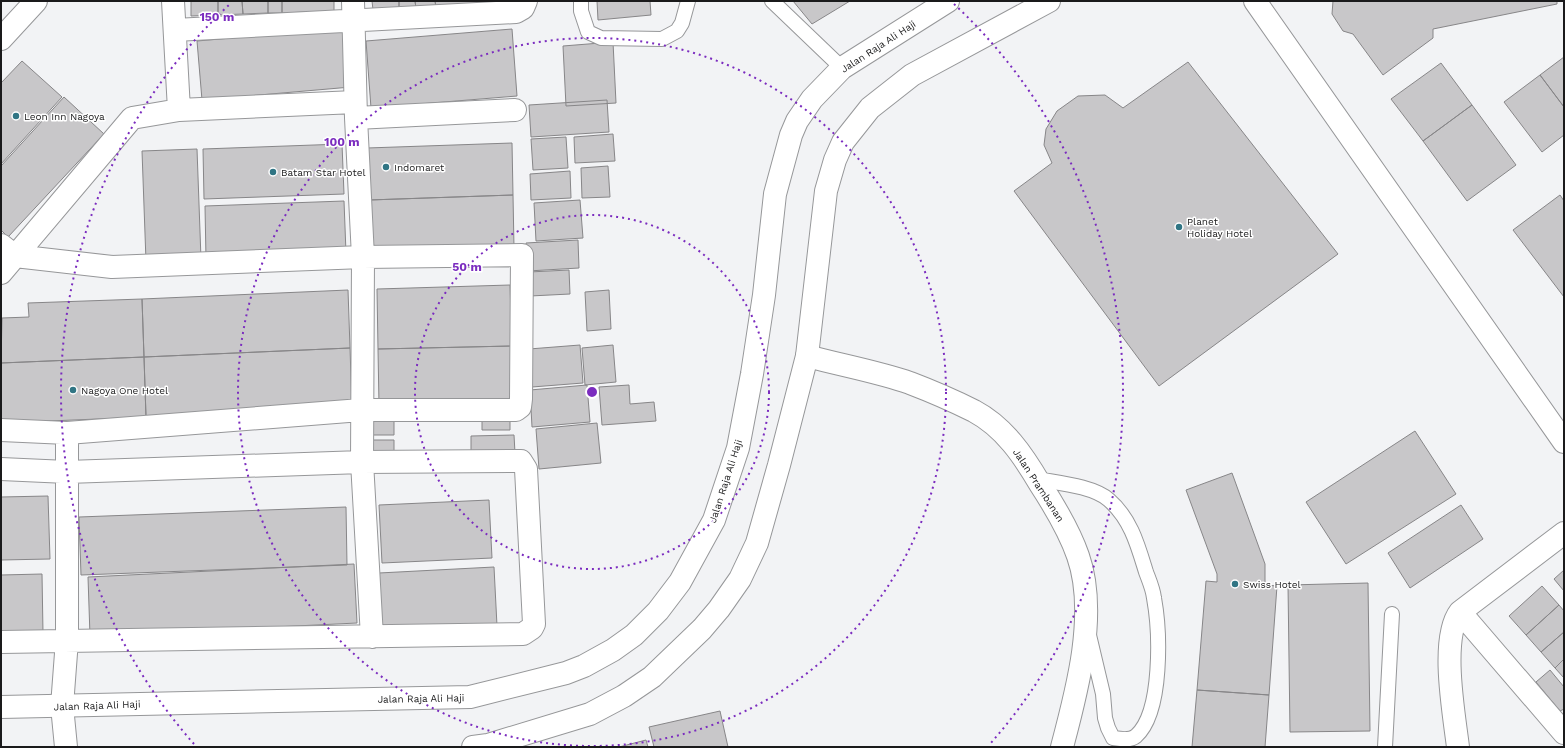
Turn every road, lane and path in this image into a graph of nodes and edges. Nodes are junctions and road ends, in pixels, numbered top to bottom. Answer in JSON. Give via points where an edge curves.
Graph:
{"nodes":[{"id":1,"x":36,"y":1,"type":"edge"},
{"id":2,"x":173,"y":1,"type":"edge"},
{"id":3,"x":526,"y":1,"type":"edge"},
{"id":4,"x":581,"y":1,"type":"edge"},
{"id":5,"x":688,"y":1,"type":"edge"},
{"id":6,"x":772,"y":1,"type":"edge"},
{"id":7,"x":948,"y":1,"type":"edge"},
{"id":8,"x":1049,"y":1,"type":"edge"},
{"id":9,"x":1255,"y":1,"type":"edge"},
{"id":10,"x":354,"y":11,"type":"edge"},
{"id":11,"x":175,"y":30,"type":"junction"},
{"id":12,"x":1,"y":39,"type":"edge"},
{"id":13,"x":842,"y":68,"type":"junction"},
{"id":14,"x":179,"y":110,"type":"junction"},
{"id":15,"x":355,"y":110,"type":"junction"},
{"id":16,"x":515,"y":110,"type":"dead end"},
{"id":17,"x":8,"y":250,"type":"edge"},
{"id":18,"x":363,"y":257,"type":"junction"},
{"id":19,"x":1,"y":273,"type":"edge"},
{"id":20,"x":807,"y":356,"type":"junction"},
{"id":21,"x":361,"y":410,"type":"junction"},
{"id":22,"x":1,"y":430,"type":"edge"},
{"id":23,"x":67,"y":433,"type":"junction"},
{"id":24,"x":1564,"y":442,"type":"edge"},
{"id":25,"x":362,"y":462,"type":"junction"},
{"id":26,"x":1,"y":469,"type":"edge"},
{"id":27,"x":67,"y":472,"type":"junction"},
{"id":28,"x":1037,"y":479,"type":"junction"},
{"id":29,"x":1564,"y":533,"type":"edge"},
{"id":30,"x":1460,"y":612,"type":"junction"},
{"id":31,"x":1392,"y":614,"type":"dead end"},
{"id":32,"x":1087,"y":623,"type":"junction"},
{"id":33,"x":372,"y":637,"type":"junction"},
{"id":34,"x":67,"y":640,"type":"junction"},
{"id":35,"x":1,"y":642,"type":"edge"},
{"id":36,"x":62,"y":706,"type":"junction"},
{"id":37,"x":1,"y":707,"type":"edge"},
{"id":38,"x":1564,"y":733,"type":"edge"},
{"id":39,"x":66,"y":747,"type":"edge"},
{"id":40,"x":473,"y":747,"type":"edge"},
{"id":41,"x":1062,"y":747,"type":"edge"},
{"id":42,"x":1385,"y":747,"type":"edge"},
{"id":43,"x":1458,"y":747,"type":"edge"}],
"edges":[{"from":1,"to":12,"type":"street"},
{"from":2,"to":11,"type":"street"},
{"from":3,"to":10,"type":"street","via":[[523,8],[516,12]]},
{"from":4,"to":5,"type":"lane","via":[[588,32],[602,38],[662,39],[677,31]]},
{"from":6,"to":13,"type":"lane"},
{"from":7,"to":13,"type":"street","name":"Jalan Raja Ali Haji"},
{"from":8,"to":20,"type":"street","via":[[912,75],[870,108],[843,142],[826,192]]},
{"from":9,"to":24,"type":"street"},
{"from":10,"to":11,"type":"street"},
{"from":10,"to":15,"type":"street"},
{"from":11,"to":14,"type":"street"},
{"from":13,"to":36,"type":"street","name":"Jalan Raja Ali Haji","via":[[812,99],[791,135],[775,194],[764,295],[740,440],[714,520],[680,582],[658,611],[634,635],[613,650],[566,673],[470,697]]},
{"from":14,"to":15,"type":"street"},
{"from":14,"to":17,"type":"street","via":[[132,118]]},
{"from":15,"to":16,"type":"street"},
{"from":15,"to":18,"type":"street"},
{"from":17,"to":18,"type":"street","via":[[112,267]]},
{"from":17,"to":19,"type":"street"},
{"from":18,"to":21,"type":"street"},
{"from":18,"to":21,"type":"street","via":[[522,255],[521,399],[520,407],[516,410]]},
{"from":20,"to":28,"type":"street","name":"Jalan Prambanan","via":[[909,383],[974,411],[996,426],[1010,440]]},
{"from":20,"to":40,"type":"street","via":[[757,543],[740,579],[719,609],[652,677],[624,696],[590,714],[488,745]]},
{"from":21,"to":23,"type":"street"},
{"from":21,"to":25,"type":"street"},
{"from":22,"to":23,"type":"street"},
{"from":23,"to":27,"type":"street"},
{"from":25,"to":27,"type":"street"},
{"from":25,"to":33,"type":"street"},
{"from":25,"to":33,"type":"street","via":[[518,460],[524,463],[526,469],[534,624],[532,628],[524,634]]},
{"from":26,"to":27,"type":"street"},
{"from":27,"to":34,"type":"street"},
{"from":28,"to":32,"type":"street","name":"Jalan Prambanan","via":[[1065,524],[1079,557]]},
{"from":28,"to":32,"type":"lane","via":[[1088,489],[1108,500],[1126,519],[1136,539],[1154,598],[1158,659],[1153,706],[1146,722],[1135,736],[1123,740],[1113,738],[1108,728]]},
{"from":29,"to":30,"type":"street"},
{"from":30,"to":38,"type":"street"},
{"from":30,"to":43,"type":"street","via":[[1455,618],[1450,647],[1450,681]]},
{"from":31,"to":42,"type":"lane"},
{"from":32,"to":41,"type":"street","name":"Jalan Prambanan"},
{"from":33,"to":34,"type":"street"},
{"from":34,"to":35,"type":"street"},
{"from":34,"to":36,"type":"street"},
{"from":36,"to":37,"type":"street","name":"Jalan Raja Ali Haji"},
{"from":36,"to":39,"type":"street"}]}
